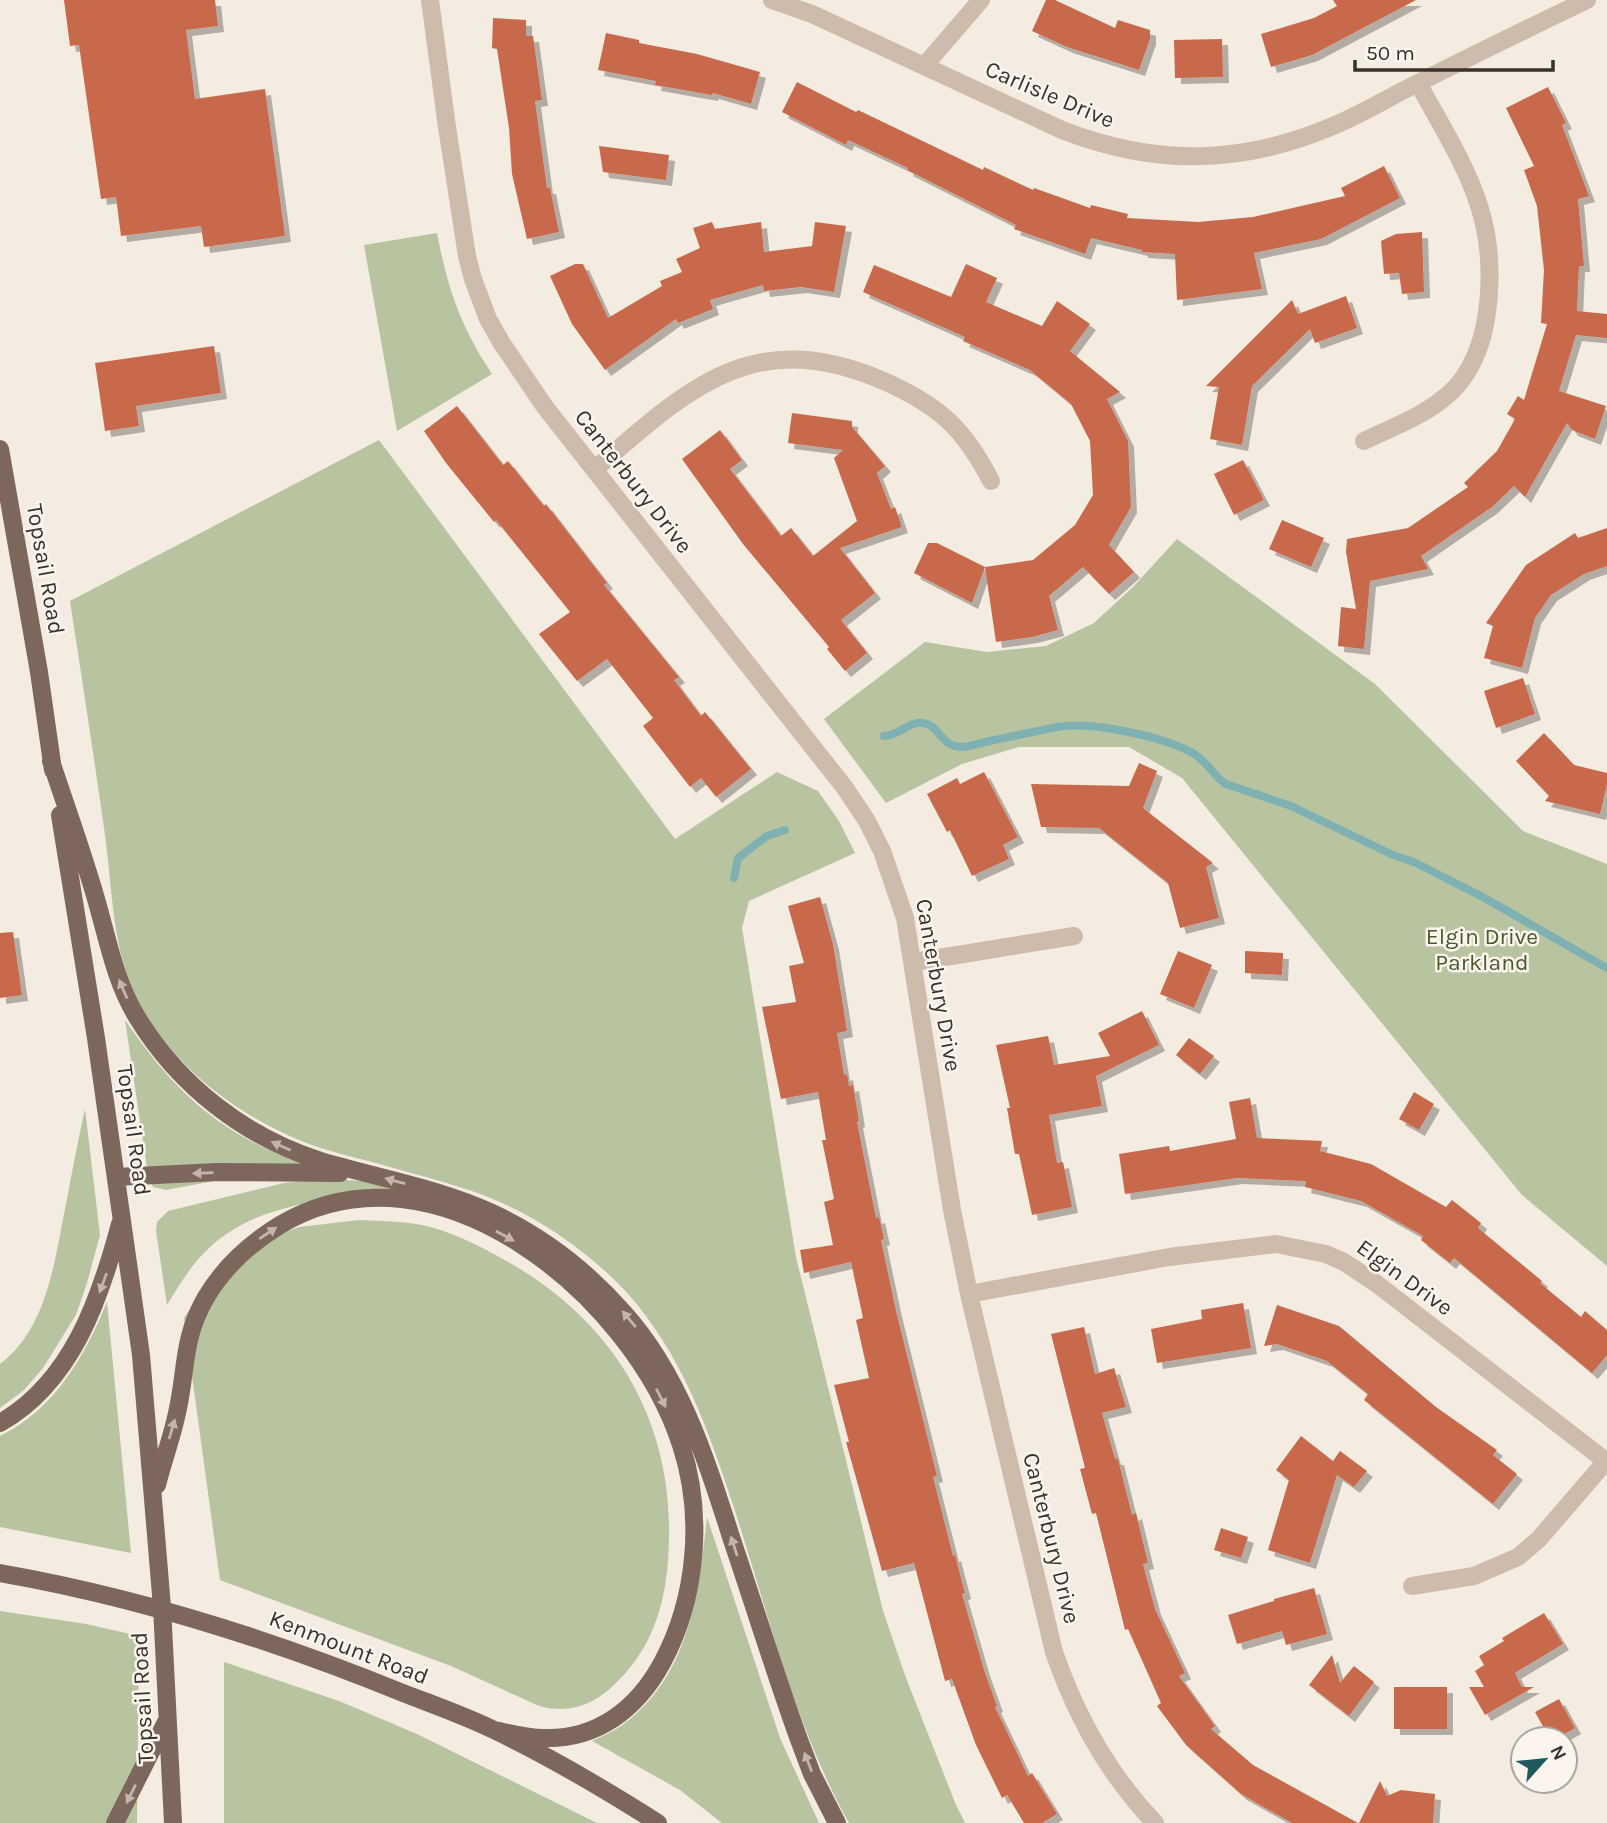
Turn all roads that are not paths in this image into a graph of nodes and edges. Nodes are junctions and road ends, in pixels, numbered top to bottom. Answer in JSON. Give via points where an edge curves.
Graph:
{"nodes":[{"id":1,"x":430,"y":0,"type":"edge"},
{"id":2,"x":772,"y":0,"type":"edge"},
{"id":3,"x":981,"y":0,"type":"edge"},
{"id":4,"x":1587,"y":0,"type":"edge"},
{"id":5,"x":925,"y":65,"type":"junction"},
{"id":6,"x":1418,"y":83,"type":"junction"},
{"id":7,"x":1364,"y":441,"type":"dead end"},
{"id":8,"x":0,"y":449,"type":"edge"},
{"id":9,"x":595,"y":469,"type":"junction"},
{"id":10,"x":991,"y":481,"type":"dead end"},
{"id":11,"x":51,"y":761,"type":"junction"},
{"id":12,"x":1074,"y":936,"type":"dead end"},
{"id":13,"x":914,"y":962,"type":"junction"},
{"id":14,"x":369,"y":1174,"type":"junction"},
{"id":15,"x":116,"y":1177,"type":"junction"},
{"id":16,"x":121,"y":1217,"type":"junction"},
{"id":17,"x":969,"y":1294,"type":"junction"},
{"id":18,"x":0,"y":1423,"type":"edge"},
{"id":19,"x":1606,"y":1462,"type":"edge"},
{"id":20,"x":154,"y":1495,"type":"junction"},
{"id":21,"x":0,"y":1573,"type":"edge"},
{"id":22,"x":1412,"y":1586,"type":"dead end"},
{"id":23,"x":167,"y":1719,"type":"junction"},
{"id":24,"x":494,"y":1730,"type":"junction"},
{"id":25,"x":115,"y":1823,"type":"edge"},
{"id":26,"x":173,"y":1823,"type":"edge"},
{"id":27,"x":658,"y":1823,"type":"edge"},
{"id":28,"x":837,"y":1823,"type":"edge"},
{"id":29,"x":1156,"y":1823,"type":"edge"}],
"edges":[{"from":1,"to":9,"type":"street","name":"Canterbury Drive","via":[[467,256],[480,299],[521,373]]},
{"from":2,"to":5,"type":"street","name":"Carlisle Drive"},
{"from":3,"to":5,"type":"street"},
{"from":4,"to":6,"type":"street","name":"Carlisle Drive"},
{"from":5,"to":6,"type":"street","name":"Carlisle Drive","via":[[1092,142],[1167,157],[1252,151],[1292,141]]},
{"from":6,"to":7,"type":"street","via":[[1474,189],[1491,256],[1490,294],[1474,360],[1454,390],[1423,413]]},
{"from":8,"to":11,"type":"main road","name":"Topsail Road"},
{"from":9,"to":10,"type":"street","via":[[665,408],[717,376],[752,363],[788,359],[844,366],[930,404],[953,423]]},
{"from":9,"to":13,"type":"street","name":"Canterbury Drive","via":[[867,821],[895,884]]},
{"from":14,"to":11,"type":"main road","one_way":true,"via":[[279,1146],[251,1130],[210,1101],[155,1044],[116,974],[96,896]]},
{"from":11,"to":15,"type":"main road","name":"Topsail Road"},
{"from":12,"to":13,"type":"street"},
{"from":13,"to":17,"type":"street","name":"Canterbury Drive"},
{"from":14,"to":15,"type":"main road","one_way":true,"via":[[281,1171]]},
{"from":28,"to":14,"type":"main road","one_way":true,"via":[[798,1737],[694,1430],[643,1336],[580,1270],[512,1223],[461,1201]]},
{"from":15,"to":16,"type":"main road","name":"Topsail Road"},
{"from":16,"to":18,"type":"main road","one_way":true,"via":[[105,1279],[71,1350],[40,1392]]},
{"from":16,"to":20,"type":"main road","name":"Topsail Road","via":[[141,1354]]},
{"from":17,"to":19,"type":"street","name":"Elgin Drive","via":[[1267,1244],[1315,1250],[1377,1284]]},
{"from":17,"to":29,"type":"street","name":"Canterbury Drive","via":[[1064,1680],[1101,1753]]},
{"from":19,"to":22,"type":"street","via":[[1518,1557],[1474,1576]]},
{"from":20,"to":23,"type":"main road","name":"Topsail Road"},
{"from":20,"to":24,"type":"main road","one_way":true,"via":[[177,1412],[192,1324],[239,1255],[292,1218],[349,1199],[407,1200],[462,1215],[547,1262],[612,1323],[665,1406],[691,1484],[695,1521],[691,1575],[665,1658],[643,1693],[621,1715],[594,1731],[568,1737],[541,1738]]},
{"from":21,"to":24,"type":"main road","name":"Kenmount Road","via":[[256,1637]]},
{"from":23,"to":25,"type":"main road","one_way":true},
{"from":23,"to":26,"type":"main road","name":"Topsail Road"},
{"from":24,"to":27,"type":"main road","name":"Kenmount Road"}]}
